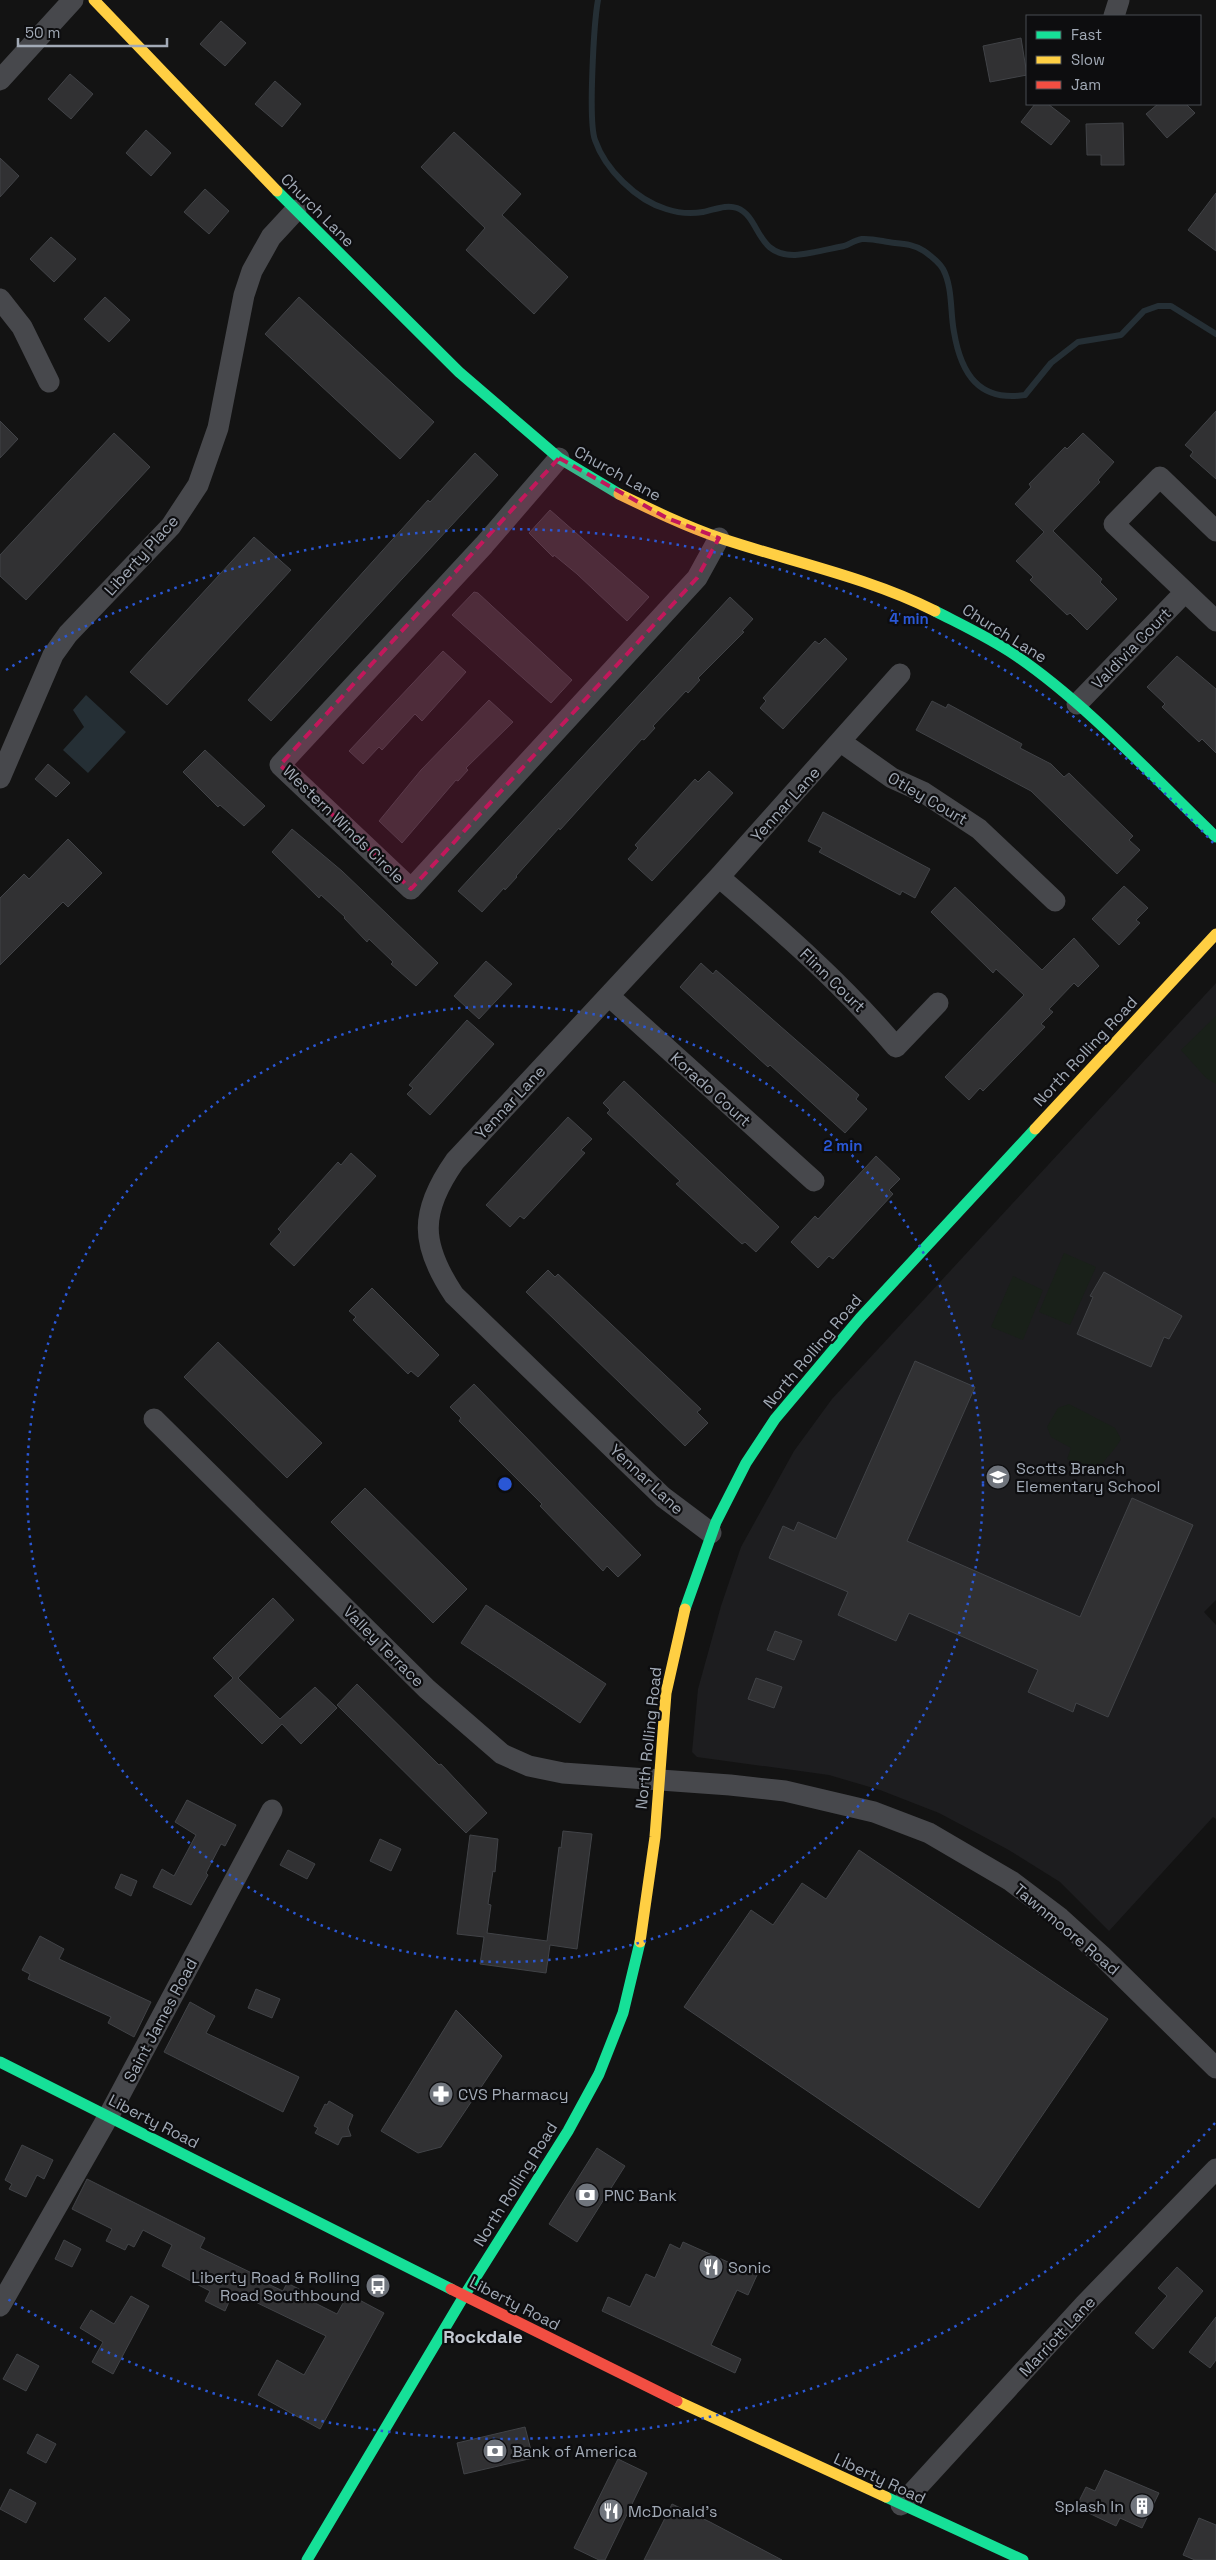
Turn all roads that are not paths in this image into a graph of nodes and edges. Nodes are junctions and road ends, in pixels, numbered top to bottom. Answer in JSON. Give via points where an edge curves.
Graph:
{"nodes":[{"id":1,"x":73,"y":0,"type":"edge"},
{"id":2,"x":94,"y":0,"type":"edge"},
{"id":3,"x":1119,"y":0,"type":"edge"},
{"id":4,"x":1114,"y":15,"type":"edge"},
{"id":5,"x":0,"y":80,"type":"edge"},
{"id":6,"x":296,"y":210,"type":"junction"},
{"id":7,"x":0,"y":299,"type":"edge"},
{"id":8,"x":49,"y":382,"type":"dead end"},
{"id":9,"x":559,"y":458,"type":"junction"},
{"id":10,"x":1216,"y":531,"type":"edge"},
{"id":11,"x":718,"y":538,"type":"junction"},
{"id":12,"x":1185,"y":592,"type":"junction"},
{"id":13,"x":1216,"y":621,"type":"edge"},
{"id":14,"x":900,"y":674,"type":"dead end"},
{"id":15,"x":1077,"y":704,"type":"junction"},
{"id":16,"x":841,"y":742,"type":"junction"},
{"id":17,"x":0,"y":778,"type":"edge"},
{"id":18,"x":1216,"y":837,"type":"edge"},
{"id":19,"x":719,"y":877,"type":"junction"},
{"id":20,"x":1055,"y":901,"type":"dead end"},
{"id":21,"x":1216,"y":934,"type":"edge"},
{"id":22,"x":609,"y":996,"type":"junction"},
{"id":23,"x":938,"y":1003,"type":"dead end"},
{"id":24,"x":814,"y":1181,"type":"dead end"},
{"id":25,"x":154,"y":1419,"type":"dead end"},
{"id":26,"x":711,"y":1533,"type":"junction"},
{"id":27,"x":661,"y":1780,"type":"junction"},
{"id":28,"x":272,"y":1810,"type":"dead end"},
{"id":29,"x":0,"y":2062,"type":"edge"},
{"id":30,"x":1216,"y":2068,"type":"edge"},
{"id":31,"x":108,"y":2117,"type":"junction"},
{"id":32,"x":1216,"y":2169,"type":"edge"},
{"id":33,"x":464,"y":2296,"type":"junction"},
{"id":34,"x":0,"y":2306,"type":"edge"},
{"id":35,"x":901,"y":2505,"type":"junction"},
{"id":36,"x":307,"y":2560,"type":"edge"},
{"id":37,"x":1023,"y":2560,"type":"edge"}],
"edges":[{"from":1,"to":5,"type":"street"},
{"from":2,"to":6,"type":"street","name":"Church Lane"},
{"from":3,"to":4,"type":"street"},
{"from":6,"to":9,"type":"street","name":"Church Lane","via":[[459,372]]},
{"from":6,"to":17,"type":"street","name":"Liberty Place","via":[[271,237],[252,271],[244,295],[218,428],[198,484],[171,526],[68,634],[53,655]]},
{"from":7,"to":8,"type":"street","via":[[22,327]]},
{"from":9,"to":11,"type":"street","name":"Church Lane","via":[[629,500]]},
{"from":9,"to":11,"type":"street","name":"Western Winds Circle","via":[[484,545],[280,765],[411,889],[698,578]]},
{"from":10,"to":12,"type":"street","via":[[1160,477],[1114,524]]},
{"from":11,"to":15,"type":"street","name":"Church Lane","via":[[831,570],[913,600],[1016,656]]},
{"from":12,"to":13,"type":"street"},
{"from":12,"to":15,"type":"street","name":"Valdivia Court"},
{"from":14,"to":16,"type":"street","name":"Yennar Lane"},
{"from":15,"to":18,"type":"street","name":"Church Lane"},
{"from":16,"to":19,"type":"street","name":"Yennar Lane"},
{"from":16,"to":20,"type":"street","name":"Otley Court","via":[[892,778],[923,792],[979,829]]},
{"from":19,"to":22,"type":"street","name":"Yennar Lane"},
{"from":19,"to":23,"type":"street","name":"Flinn Court","via":[[825,970],[863,1007],[896,1047]]},
{"from":21,"to":26,"type":"street","name":"North Rolling Road","via":[[866,1310],[807,1378],[749,1459]]},
{"from":22,"to":24,"type":"street","name":"Korado Court"},
{"from":22,"to":26,"type":"street","name":"Yennar Lane","via":[[455,1161],[431,1203],[427,1223],[438,1270],[454,1295],[663,1496]]},
{"from":25,"to":27,"type":"street","name":"Valley Terrace","via":[[427,1689],[502,1754],[529,1766],[563,1773]]},
{"from":26,"to":27,"type":"street","name":"North Rolling Road","via":[[686,1601],[668,1684]]},
{"from":27,"to":30,"type":"street","name":"Tawnmoore Road","via":[[802,1794],[874,1812],[929,1833],[1011,1881],[1060,1918]]},
{"from":27,"to":33,"type":"street","name":"North Rolling Road","via":[[638,1952],[622,2016],[598,2075],[576,2117]]},
{"from":28,"to":31,"type":"street","name":"Saint James Road"},
{"from":29,"to":31,"type":"street","name":"Liberty Road"},
{"from":31,"to":33,"type":"street","name":"Liberty Road"},
{"from":31,"to":34,"type":"street","name":"Saint James Road"},
{"from":32,"to":35,"type":"street","name":"Marriott Lane","via":[[1084,2305]]},
{"from":33,"to":35,"type":"street","name":"Liberty Road","via":[[632,2380]]},
{"from":33,"to":36,"type":"street","name":"North Rolling Road"},
{"from":35,"to":37,"type":"street","name":"Liberty Road"}]}
